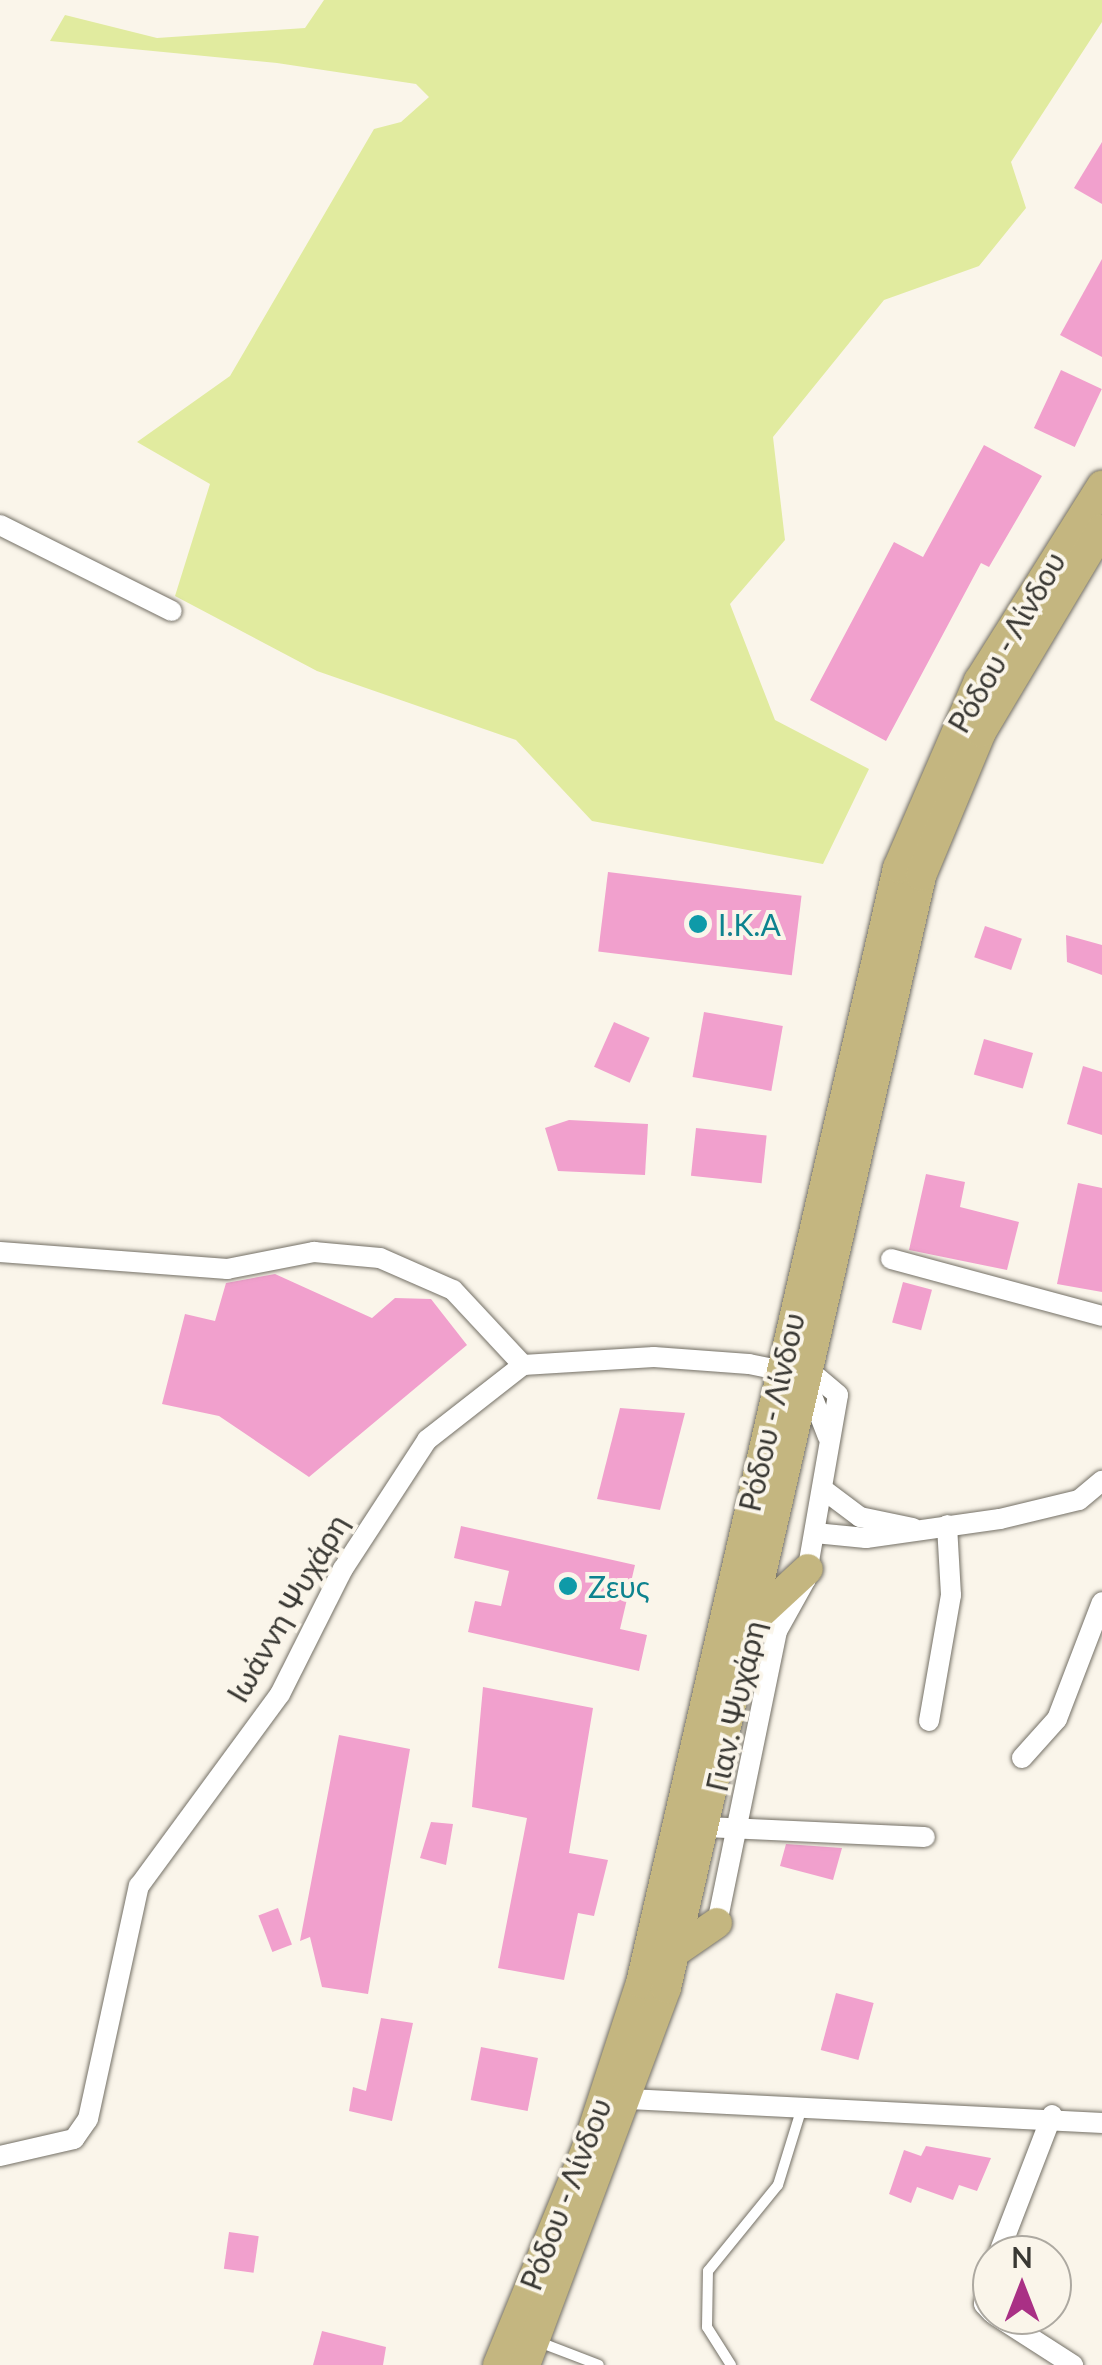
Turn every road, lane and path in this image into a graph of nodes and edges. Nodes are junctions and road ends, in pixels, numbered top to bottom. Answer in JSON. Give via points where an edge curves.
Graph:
{"nodes":[{"id":1,"x":1102,"y":486,"type":"edge"},
{"id":2,"x":0,"y":525,"type":"edge"},
{"id":3,"x":1102,"y":529,"type":"edge"},
{"id":4,"x":172,"y":611,"type":"dead end"},
{"id":5,"x":0,"y":1252,"type":"edge"},
{"id":6,"x":891,"y":1259,"type":"dead end"},
{"id":7,"x":1102,"y":1316,"type":"edge"},
{"id":8,"x":524,"y":1365,"type":"junction"},
{"id":9,"x":792,"y":1373,"type":"junction"},
{"id":10,"x":1102,"y":1481,"type":"edge"},
{"id":11,"x":824,"y":1490,"type":"junction"},
{"id":12,"x":947,"y":1525,"type":"junction"},
{"id":13,"x":915,"y":1528,"type":"junction"},
{"id":14,"x":815,"y":1533,"type":"junction"},
{"id":15,"x":808,"y":1568,"type":"junction"},
{"id":16,"x":1102,"y":1602,"type":"edge"},
{"id":17,"x":748,"y":1629,"type":"junction"},
{"id":18,"x":929,"y":1721,"type":"dead end"},
{"id":19,"x":1022,"y":1758,"type":"dead end"},
{"id":20,"x":705,"y":1827,"type":"junction"},
{"id":21,"x":736,"y":1830,"type":"junction"},
{"id":22,"x":925,"y":1837,"type":"dead end"},
{"id":23,"x":717,"y":1922,"type":"joint"},
{"id":24,"x":674,"y":1952,"type":"junction"},
{"id":25,"x":630,"y":2099,"type":"junction"},
{"id":26,"x":800,"y":2114,"type":"junction"},
{"id":27,"x":1052,"y":2115,"type":"junction"},
{"id":28,"x":1102,"y":2123,"type":"edge"},
{"id":29,"x":0,"y":2156,"type":"edge"},
{"id":30,"x":1006,"y":2235,"type":"edge"},
{"id":31,"x":1027,"y":2335,"type":"edge"},
{"id":32,"x":530,"y":2353,"type":"edge"},
{"id":33,"x":586,"y":2363,"type":"edge"},
{"id":34,"x":498,"y":2365,"type":"edge"},
{"id":35,"x":599,"y":2365,"type":"edge"},
{"id":36,"x":730,"y":2365,"type":"edge"},
{"id":37,"x":1073,"y":2365,"type":"edge"}],
"edges":[{"from":1,"to":9,"type":"main road","name":"Ρόδου - Λίνδου","via":[[979,681],[911,832],[877,938]]},
{"from":2,"to":4,"type":"street"},
{"from":3,"to":9,"type":"main road","name":"Ρόδου - Λίνδου","via":[[981,732],[921,876]]},
{"from":5,"to":8,"type":"street","via":[[226,1269],[314,1252],[380,1258],[454,1290]]},
{"from":6,"to":7,"type":"street"},
{"from":8,"to":9,"type":"street","via":[[654,1357]]},
{"from":8,"to":29,"type":"street","name":"Ιωάννη Ψυχάρη","via":[[427,1440],[343,1569],[280,1694],[139,1886],[88,2119],[74,2140]]},
{"from":9,"to":11,"type":"street","name":"Γιαν. Ψυχάρη","via":[[823,1406],[829,1465]]},
{"from":9,"to":17,"type":"main road","name":"Ρόδου - Λίνδου"},
{"from":9,"to":34,"type":"main road","name":"Ρόδου - Λίνδου","via":[[641,1982],[587,2148]]},
{"from":10,"to":12,"type":"street","via":[[1052,1508]]},
{"from":11,"to":13,"type":"street","via":[[860,1517]]},
{"from":11,"to":14,"type":"street","name":"Γιαν. Ψυχάρη"},
{"from":12,"to":13,"type":"street"},
{"from":12,"to":18,"type":"street","via":[[951,1595]]},
{"from":13,"to":14,"type":"street","via":[[866,1538]]},
{"from":14,"to":15,"type":"street","name":"Γιαν. Ψυχάρη"},
{"from":15,"to":17,"type":"main road"},
{"from":15,"to":21,"type":"street","name":"Γιαν. Ψυχάρη","via":[[779,1626]]},
{"from":16,"to":19,"type":"street","via":[[1057,1719]]},
{"from":17,"to":20,"type":"main road","name":"Ρόδου - Λίνδου"},
{"from":20,"to":21,"type":"street"},
{"from":20,"to":24,"type":"main road","name":"Ρόδου - Λίνδου"},
{"from":21,"to":22,"type":"street"},
{"from":21,"to":23,"type":"street","name":"Γιαν. Ψυχάρη"},
{"from":23,"to":24,"type":"main road"},
{"from":24,"to":25,"type":"main road","name":"Ρόδου - Λίνδου"},
{"from":25,"to":26,"type":"street"},
{"from":25,"to":32,"type":"main road","name":"Ρόδου - Λίνδου"},
{"from":26,"to":27,"type":"street"},
{"from":26,"to":36,"type":"lane","via":[[778,2184],[708,2271],[708,2327]]},
{"from":27,"to":28,"type":"street"},
{"from":27,"to":30,"type":"street"},
{"from":31,"to":37,"type":"street"},
{"from":32,"to":33,"type":"lane"},
{"from":33,"to":35,"type":"lane"}]}
